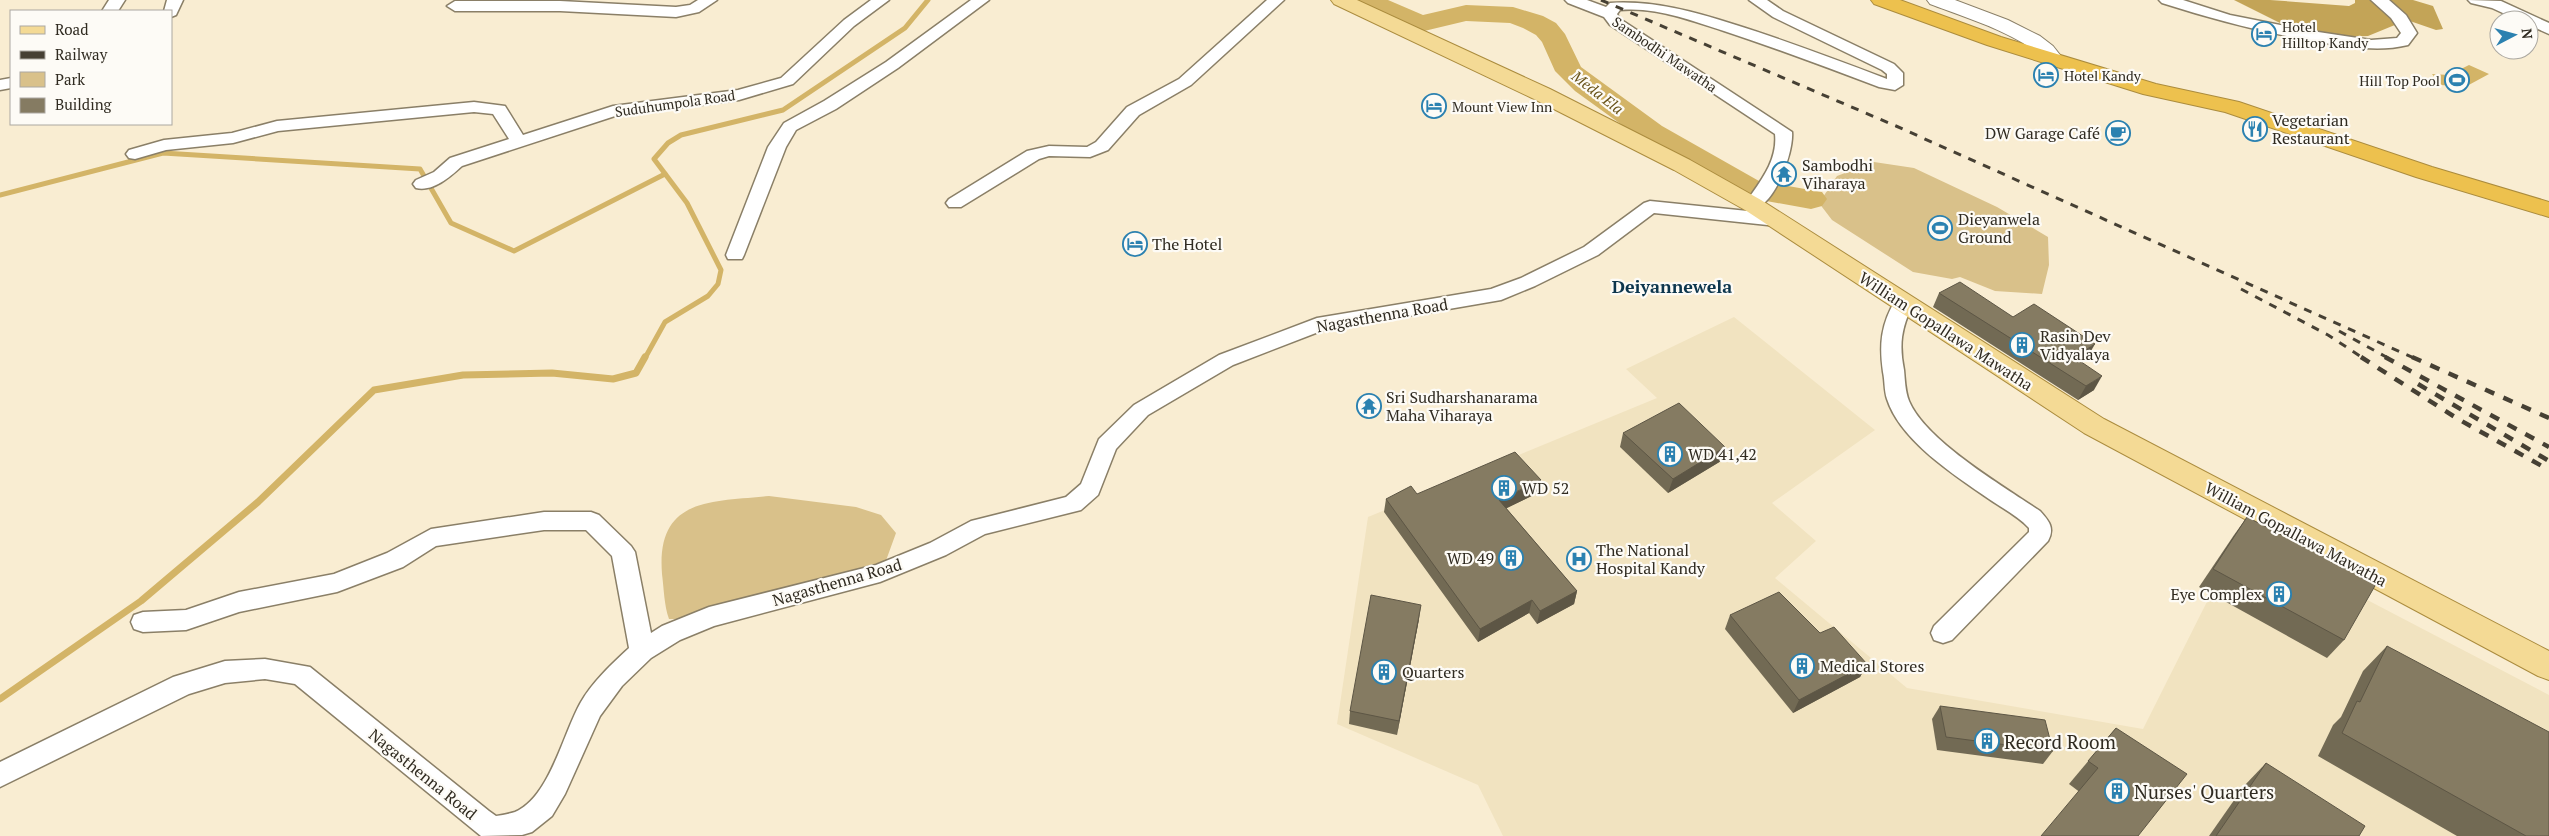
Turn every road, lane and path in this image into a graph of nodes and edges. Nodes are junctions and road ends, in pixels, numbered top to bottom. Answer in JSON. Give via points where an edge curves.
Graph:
{"nodes":[{"id":1,"x":709,"y":0,"type":"edge"},
{"id":2,"x":881,"y":0,"type":"edge"},
{"id":3,"x":981,"y":0,"type":"edge"},
{"id":4,"x":1276,"y":0,"type":"edge"},
{"id":5,"x":1342,"y":0,"type":"edge"},
{"id":6,"x":1573,"y":0,"type":"edge"},
{"id":7,"x":1757,"y":0,"type":"edge"},
{"id":8,"x":1882,"y":0,"type":"edge"},
{"id":9,"x":1937,"y":0,"type":"edge"},
{"id":10,"x":2167,"y":0,"type":"edge"},
{"id":11,"x":2379,"y":0,"type":"edge"},
{"id":12,"x":2476,"y":0,"type":"edge"},
{"id":13,"x":455,"y":6,"type":"dead end"},
{"id":14,"x":1609,"y":14,"type":"junction"},
{"id":15,"x":2549,"y":29,"type":"edge"},
{"id":16,"x":2054,"y":60,"type":"junction"},
{"id":17,"x":519,"y":142,"type":"junction"},
{"id":18,"x":135,"y":154,"type":"dead end"},
{"id":19,"x":428,"y":181,"type":"dead end"},
{"id":20,"x":1760,"y":197,"type":"junction"},
{"id":21,"x":955,"y":203,"type":"dead end"},
{"id":22,"x":2549,"y":210,"type":"edge"},
{"id":23,"x":1777,"y":220,"type":"junction"},
{"id":24,"x":735,"y":255,"type":"dead end"},
{"id":25,"x":1903,"y":304,"type":"junction"},
{"id":26,"x":143,"y":622,"type":"dead end"},
{"id":27,"x":1943,"y":633,"type":"dead end"},
{"id":28,"x":642,"y":651,"type":"junction"},
{"id":29,"x":2549,"y":666,"type":"edge"},
{"id":30,"x":0,"y":775,"type":"edge"}],
"edges":[{"from":1,"to":13,"type":"street","via":[[694,9],[676,12],[560,6]]},
{"from":2,"to":17,"type":"street","name":"Suduhumpola Road","via":[[849,23],[787,80],[738,95],[613,111]]},
{"from":3,"to":24,"type":"street","via":[[892,64],[790,127],[777,147]]},
{"from":4,"to":21,"type":"street","via":[[1185,82],[1133,111],[1102,146],[1090,152],[1049,151],[1033,155]]},
{"from":5,"to":20,"type":"main road","name":"William Gopallawa Mawatha"},
{"from":6,"to":14,"type":"street"},
{"from":7,"to":14,"type":"street","name":"Sambodhi Mawatha","via":[[1778,14],[1888,68],[1895,73],[1895,84],[1885,84],[1787,46],[1669,8],[1635,3],[1615,6]]},
{"from":8,"to":16,"type":"highway"},
{"from":9,"to":16,"type":"street","via":[[2020,33],[2040,44]]},
{"from":10,"to":11,"type":"street","via":[[2227,19],[2305,35],[2371,45],[2402,42],[2409,33],[2406,26]]},
{"from":12,"to":15,"type":"street","via":[[2496,4]]},
{"from":14,"to":20,"type":"street","name":"Sambodhi Mawatha","via":[[1615,22],[1783,132],[1786,142]]},
{"from":16,"to":22,"type":"highway","via":[[2231,107]]},
{"from":17,"to":18,"type":"street","via":[[499,110],[474,107],[277,126],[232,138],[164,145]]},
{"from":17,"to":19,"type":"street","name":"Suduhumpola Road","via":[[456,162]]},
{"from":20,"to":23,"type":"main road","name":"William Gopallawa Mawatha"},
{"from":23,"to":25,"type":"main road","name":"William Gopallawa Mawatha"},
{"from":23,"to":28,"type":"street","name":"Nagasthenna Road","via":[[1650,207],[1591,251],[1494,295],[1317,325],[1226,360],[1141,410],[1107,446],[1090,489],[1073,504],[979,527],[938,549],[880,573],[708,617],[671,633]]},
{"from":25,"to":27,"type":"street","via":[[1888,340],[1898,400],[1908,418],[1950,458],[2040,526],[2040,535]]},
{"from":25,"to":29,"type":"main road","name":"William Gopallawa Mawatha","via":[[2094,426]]},
{"from":26,"to":28,"type":"street","via":[[186,620],[239,602],[337,583],[395,560],[431,538],[544,521],[591,521],[623,552]]},
{"from":28,"to":30,"type":"street","name":"Nagasthenna Road","via":[[590,709],[556,786],[542,807],[522,823],[493,829],[300,674],[265,669],[225,672],[182,685]]}]}
